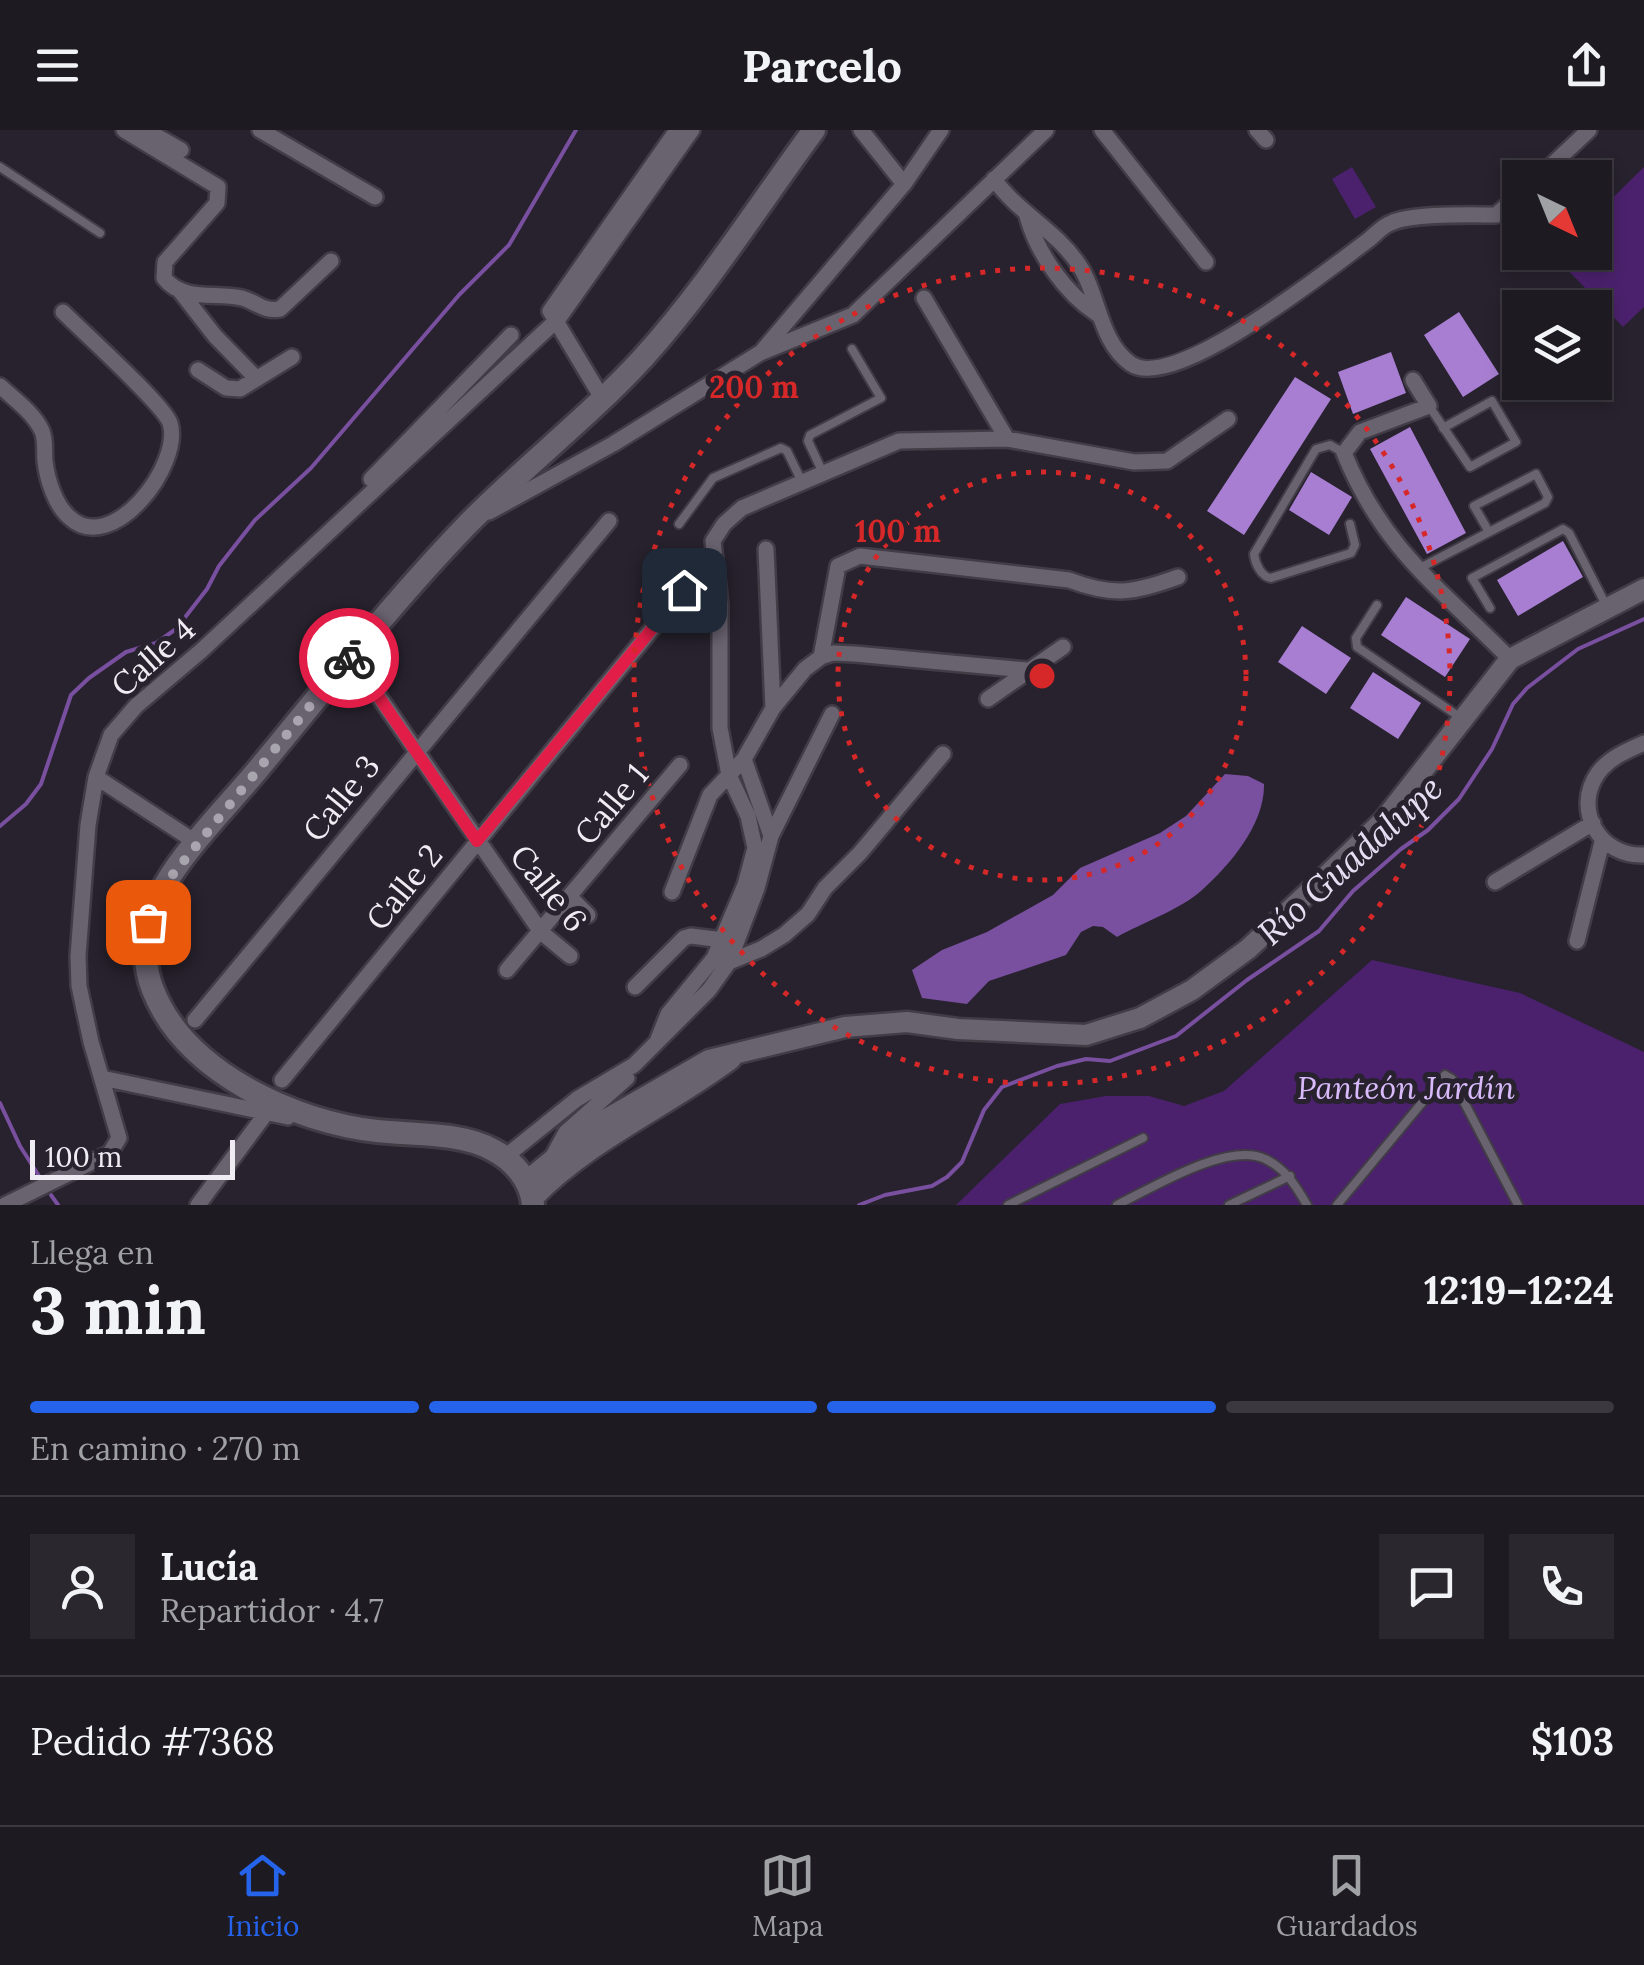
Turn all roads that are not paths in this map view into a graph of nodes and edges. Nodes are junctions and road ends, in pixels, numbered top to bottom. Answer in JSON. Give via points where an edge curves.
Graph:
{"nodes":[{"id":1,"x":124,"y":130,"type":"edge"},
{"id":2,"x":146,"y":130,"type":"edge"},
{"id":3,"x":260,"y":130,"type":"edge"},
{"id":4,"x":676,"y":130,"type":"edge"},
{"id":5,"x":692,"y":130,"type":"edge"},
{"id":6,"x":814,"y":130,"type":"edge"},
{"id":7,"x":861,"y":130,"type":"edge"},
{"id":8,"x":941,"y":130,"type":"edge"},
{"id":9,"x":1046,"y":130,"type":"edge"},
{"id":10,"x":1102,"y":130,"type":"edge"},
{"id":11,"x":1589,"y":130,"type":"edge"},
{"id":12,"x":181,"y":150,"type":"dead end"},
{"id":13,"x":1557,"y":160,"type":"edge"},
{"id":14,"x":0,"y":166,"type":"edge"},
{"id":15,"x":994,"y":179,"type":"junction"},
{"id":16,"x":904,"y":184,"type":"junction"},
{"id":17,"x":375,"y":197,"type":"dead end"},
{"id":18,"x":1502,"y":210,"type":"edge"},
{"id":19,"x":1027,"y":216,"type":"junction"},
{"id":20,"x":100,"y":233,"type":"dead end"},
{"id":21,"x":1074,"y":257,"type":"junction"},
{"id":22,"x":332,"y":261,"type":"dead end"},
{"id":23,"x":1206,"y":262,"type":"dead end"},
{"id":24,"x":1054,"y":271,"type":"junction"},
{"id":25,"x":180,"y":292,"type":"junction"},
{"id":26,"x":924,"y":298,"type":"dead end"},
{"id":27,"x":64,"y":312,"type":"dead end"},
{"id":28,"x":1098,"y":314,"type":"junction"},
{"id":29,"x":554,"y":322,"type":"junction"},
{"id":30,"x":511,"y":335,"type":"dead end"},
{"id":31,"x":852,"y":350,"type":"dead end"},
{"id":32,"x":760,"y":354,"type":"junction"},
{"id":33,"x":292,"y":357,"type":"dead end"},
{"id":34,"x":198,"y":370,"type":"dead end"},
{"id":35,"x":257,"y":380,"type":"junction"},
{"id":36,"x":1413,"y":380,"type":"dead end"},
{"id":37,"x":0,"y":386,"type":"edge"},
{"id":38,"x":602,"y":398,"type":"junction"},
{"id":39,"x":1429,"y":406,"type":"junction"},
{"id":40,"x":1228,"y":419,"type":"dead end"},
{"id":41,"x":1443,"y":428,"type":"junction"},
{"id":42,"x":1007,"y":439,"type":"junction"},
{"id":43,"x":1344,"y":453,"type":"junction"},
{"id":44,"x":823,"y":473,"type":"junction"},
{"id":45,"x":802,"y":482,"type":"junction"},
{"id":46,"x":350,"y":510,"type":"junction"},
{"id":47,"x":610,"y":521,"type":"dead end"},
{"id":48,"x":468,"y":524,"type":"junction"},
{"id":49,"x":679,"y":524,"type":"dead end"},
{"id":50,"x":1350,"y":524,"type":"dead end"},
{"id":51,"x":1489,"y":532,"type":"junction"},
{"id":52,"x":766,"y":550,"type":"dead end"},
{"id":53,"x":1418,"y":570,"type":"junction"},
{"id":54,"x":1178,"y":577,"type":"dead end"},
{"id":55,"x":1644,"y":589,"type":"edge"},
{"id":56,"x":684,"y":590,"type":"dead end"},
{"id":57,"x":1376,"y":604,"type":"dead end"},
{"id":58,"x":1490,"y":608,"type":"dead end"},
{"id":59,"x":1607,"y":608,"type":"junction"},
{"id":60,"x":1063,"y":648,"type":"dead end"},
{"id":61,"x":351,"y":656,"type":"junction"},
{"id":62,"x":821,"y":657,"type":"junction"},
{"id":63,"x":1510,"y":659,"type":"junction"},
{"id":64,"x":989,"y":667,"type":"junction"},
{"id":65,"x":1027,"y":670,"type":"junction"},
{"id":66,"x":773,"y":708,"type":"junction"},
{"id":67,"x":832,"y":714,"type":"dead end"},
{"id":68,"x":1461,"y":718,"type":"junction"},
{"id":69,"x":1644,"y":743,"type":"edge"},
{"id":70,"x":724,"y":744,"type":"junction"},
{"id":71,"x":416,"y":750,"type":"junction"},
{"id":72,"x":943,"y":754,"type":"dead end"},
{"id":73,"x":744,"y":759,"type":"junction"},
{"id":74,"x":680,"y":765,"type":"dead end"},
{"id":75,"x":730,"y":775,"type":"junction"},
{"id":76,"x":96,"y":777,"type":"junction"},
{"id":77,"x":1597,"y":832,"type":"junction"},
{"id":78,"x":771,"y":836,"type":"junction"},
{"id":79,"x":477,"y":841,"type":"junction"},
{"id":80,"x":197,"y":843,"type":"junction"},
{"id":81,"x":1644,"y":854,"type":"edge"},
{"id":82,"x":1494,"y":882,"type":"dead end"},
{"id":83,"x":672,"y":892,"type":"dead end"},
{"id":84,"x":569,"y":896,"type":"junction"},
{"id":85,"x":588,"y":915,"type":"dead end"},
{"id":86,"x":542,"y":932,"type":"junction"},
{"id":87,"x":723,"y":940,"type":"junction"},
{"id":88,"x":1577,"y":940,"type":"dead end"},
{"id":89,"x":570,"y":956,"type":"dead end"},
{"id":90,"x":722,"y":960,"type":"junction"},
{"id":91,"x":507,"y":970,"type":"dead end"},
{"id":92,"x":635,"y":987,"type":"dead end"},
{"id":93,"x":195,"y":1020,"type":"dead end"},
{"id":94,"x":740,"y":1052,"type":"junction"},
{"id":95,"x":634,"y":1065,"type":"junction"},
{"id":96,"x":102,"y":1078,"type":"junction"},
{"id":97,"x":282,"y":1080,"type":"dead end"},
{"id":98,"x":267,"y":1112,"type":"junction"},
{"id":99,"x":306,"y":1116,"type":"junction"},
{"id":100,"x":1143,"y":1138,"type":"dead end"},
{"id":101,"x":505,"y":1157,"type":"junction"},
{"id":102,"x":551,"y":1160,"type":"junction"},
{"id":103,"x":1290,"y":1176,"type":"junction"},
{"id":104,"x":531,"y":1195,"type":"edge"},
{"id":105,"x":5,"y":1205,"type":"edge"},
{"id":106,"x":198,"y":1205,"type":"edge"},
{"id":107,"x":1008,"y":1205,"type":"edge"},
{"id":108,"x":1117,"y":1205,"type":"edge"},
{"id":109,"x":1229,"y":1205,"type":"edge"},
{"id":110,"x":1306,"y":1205,"type":"edge"},
{"id":111,"x":1337,"y":1205,"type":"edge"},
{"id":112,"x":1518,"y":1205,"type":"edge"}],
"edges":[{"from":1,"to":25,"type":"street","via":[[218,187],[217,203],[165,262],[164,278]]},
{"from":2,"to":12,"type":"street"},
{"from":3,"to":17,"type":"street"},
{"from":4,"to":29,"type":"street","name":"Calle 4","via":[[558,298],[550,311]]},
{"from":5,"to":29,"type":"street","name":"Calle 4"},
{"from":6,"to":38,"type":"main road","via":[[681,311]]},
{"from":7,"to":16,"type":"street"},
{"from":8,"to":16,"type":"street"},
{"from":9,"to":15,"type":"street"},
{"from":10,"to":23,"type":"street"},
{"from":11,"to":13,"type":"street"},
{"from":14,"to":20,"type":"lane"},
{"from":15,"to":19,"type":"street"},
{"from":15,"to":32,"type":"street","via":[[853,314]]},
{"from":16,"to":32,"type":"street"},
{"from":18,"to":28,"type":"street","via":[[1391,222],[1267,313],[1190,359],[1134,366]]},
{"from":19,"to":21,"type":"street"},
{"from":19,"to":24,"type":"street"},
{"from":21,"to":24,"type":"street"},
{"from":21,"to":28,"type":"street"},
{"from":22,"to":25,"type":"street","via":[[280,309]]},
{"from":24,"to":28,"type":"street"},
{"from":25,"to":35,"type":"street"},
{"from":26,"to":42,"type":"street"},
{"from":27,"to":37,"type":"street","via":[[170,423],[168,458],[136,504],[102,528],[68,516],[46,472],[37,421]]},
{"from":29,"to":38,"type":"street"},
{"from":29,"to":46,"type":"street","name":"Calle 4"},
{"from":30,"to":46,"type":"street","via":[[357,494]]},
{"from":31,"to":44,"type":"lane","via":[[881,398],[810,435]]},
{"from":32,"to":48,"type":"street"},
{"from":33,"to":35,"type":"street"},
{"from":34,"to":35,"type":"street","via":[[226,388]]},
{"from":36,"to":39,"type":"street"},
{"from":38,"to":48,"type":"main road"},
{"from":39,"to":41,"type":"lane"},
{"from":39,"to":43,"type":"street","via":[[1360,432]]},
{"from":40,"to":42,"type":"street","via":[[1167,461],[1134,462]]},
{"from":41,"to":41,"type":"lane","via":[[1473,467],[1516,442],[1492,401]]},
{"from":42,"to":44,"type":"street","via":[[898,441]]},
{"from":43,"to":50,"type":"lane","via":[[1316,449],[1255,560],[1271,578],[1351,553]]},
{"from":43,"to":53,"type":"street","via":[[1378,522]]},
{"from":44,"to":45,"type":"street"},
{"from":45,"to":49,"type":"lane","via":[[788,451],[780,448],[713,478]]},
{"from":45,"to":70,"type":"street","via":[[742,508],[714,541]]},
{"from":46,"to":76,"type":"street","name":"Calle 4","via":[[136,706],[111,734]]},
{"from":47,"to":71,"type":"street","name":"Calle 3"},
{"from":48,"to":61,"type":"main road"},
{"from":51,"to":51,"type":"lane","via":[[1474,506],[1536,474],[1548,500]]},
{"from":51,"to":53,"type":"lane"},
{"from":52,"to":66,"type":"street"},
{"from":53,"to":63,"type":"street"},
{"from":54,"to":62,"type":"street","via":[[1110,592],[1070,580],[860,556],[838,566]]},
{"from":55,"to":59,"type":"street"},
{"from":56,"to":79,"type":"street","name":"Calle 2"},
{"from":57,"to":68,"type":"lane","via":[[1357,647]]},
{"from":58,"to":59,"type":"lane","via":[[1472,578],[1564,529]]},
{"from":59,"to":63,"type":"street"},
{"from":60,"to":65,"type":"street"},
{"from":61,"to":71,"type":"street","name":"Calle 6"},
{"from":61,"to":80,"type":"main road"},
{"from":62,"to":64,"type":"street"},
{"from":62,"to":66,"type":"street"},
{"from":63,"to":68,"type":"street"},
{"from":64,"to":65,"type":"street"},
{"from":64,"to":65,"type":"street","via":[[988,699]]},
{"from":66,"to":73,"type":"street"},
{"from":67,"to":78,"type":"street"},
{"from":68,"to":94,"type":"street","via":[[1384,820],[1248,949],[1140,1018],[1086,1035],[891,1023]]},
{"from":69,"to":77,"type":"street","via":[[1599,770],[1588,808]]},
{"from":70,"to":73,"type":"street"},
{"from":70,"to":75,"type":"street"},
{"from":71,"to":79,"type":"street","name":"Calle 6"},
{"from":71,"to":93,"type":"street","name":"Calle 3"},
{"from":72,"to":90,"type":"street","via":[[808,914],[784,935]]},
{"from":73,"to":75,"type":"street"},
{"from":73,"to":78,"type":"street"},
{"from":74,"to":84,"type":"street","name":"Calle 1"},
{"from":75,"to":83,"type":"street","via":[[710,795]]},
{"from":75,"to":87,"type":"street","via":[[754,848]]},
{"from":76,"to":80,"type":"street"},
{"from":76,"to":96,"type":"street","name":"Calle 4","via":[[78,956]]},
{"from":77,"to":81,"type":"street","via":[[1617,851]]},
{"from":77,"to":82,"type":"street"},
{"from":77,"to":88,"type":"street"},
{"from":78,"to":90,"type":"street","via":[[757,888]]},
{"from":79,"to":86,"type":"street","name":"Calle 6"},
{"from":79,"to":97,"type":"street","name":"Calle 2"},
{"from":80,"to":99,"type":"main road","via":[[148,922],[150,984],[174,1030],[200,1054],[266,1099]]},
{"from":84,"to":85,"type":"street"},
{"from":84,"to":86,"type":"street","name":"Calle 1"},
{"from":86,"to":89,"type":"street","name":"Calle 6"},
{"from":86,"to":91,"type":"street","name":"Calle 1"},
{"from":87,"to":90,"type":"street"},
{"from":87,"to":92,"type":"street","via":[[684,938]]},
{"from":90,"to":95,"type":"street","via":[[668,1014],[658,1039]]},
{"from":94,"to":102,"type":"street","via":[[680,1075]]},
{"from":94,"to":104,"type":"street"},
{"from":95,"to":101,"type":"street","via":[[577,1099]]},
{"from":95,"to":102,"type":"street","via":[[566,1132]]},
{"from":96,"to":98,"type":"street"},
{"from":96,"to":105,"type":"street","name":"Calle 4","via":[[120,1138],[116,1146]]},
{"from":98,"to":99,"type":"street"},
{"from":98,"to":106,"type":"street"},
{"from":99,"to":101,"type":"main road","via":[[477,1144]]},
{"from":100,"to":107,"type":"lane"},
{"from":101,"to":104,"type":"main road"},
{"from":102,"to":104,"type":"street"},
{"from":103,"to":108,"type":"lane","via":[[1262,1157],[1214,1158]]},
{"from":103,"to":109,"type":"lane"},
{"from":103,"to":110,"type":"lane"},
{"from":111,"to":112,"type":"lane","via":[[1445,1075]]}]}
